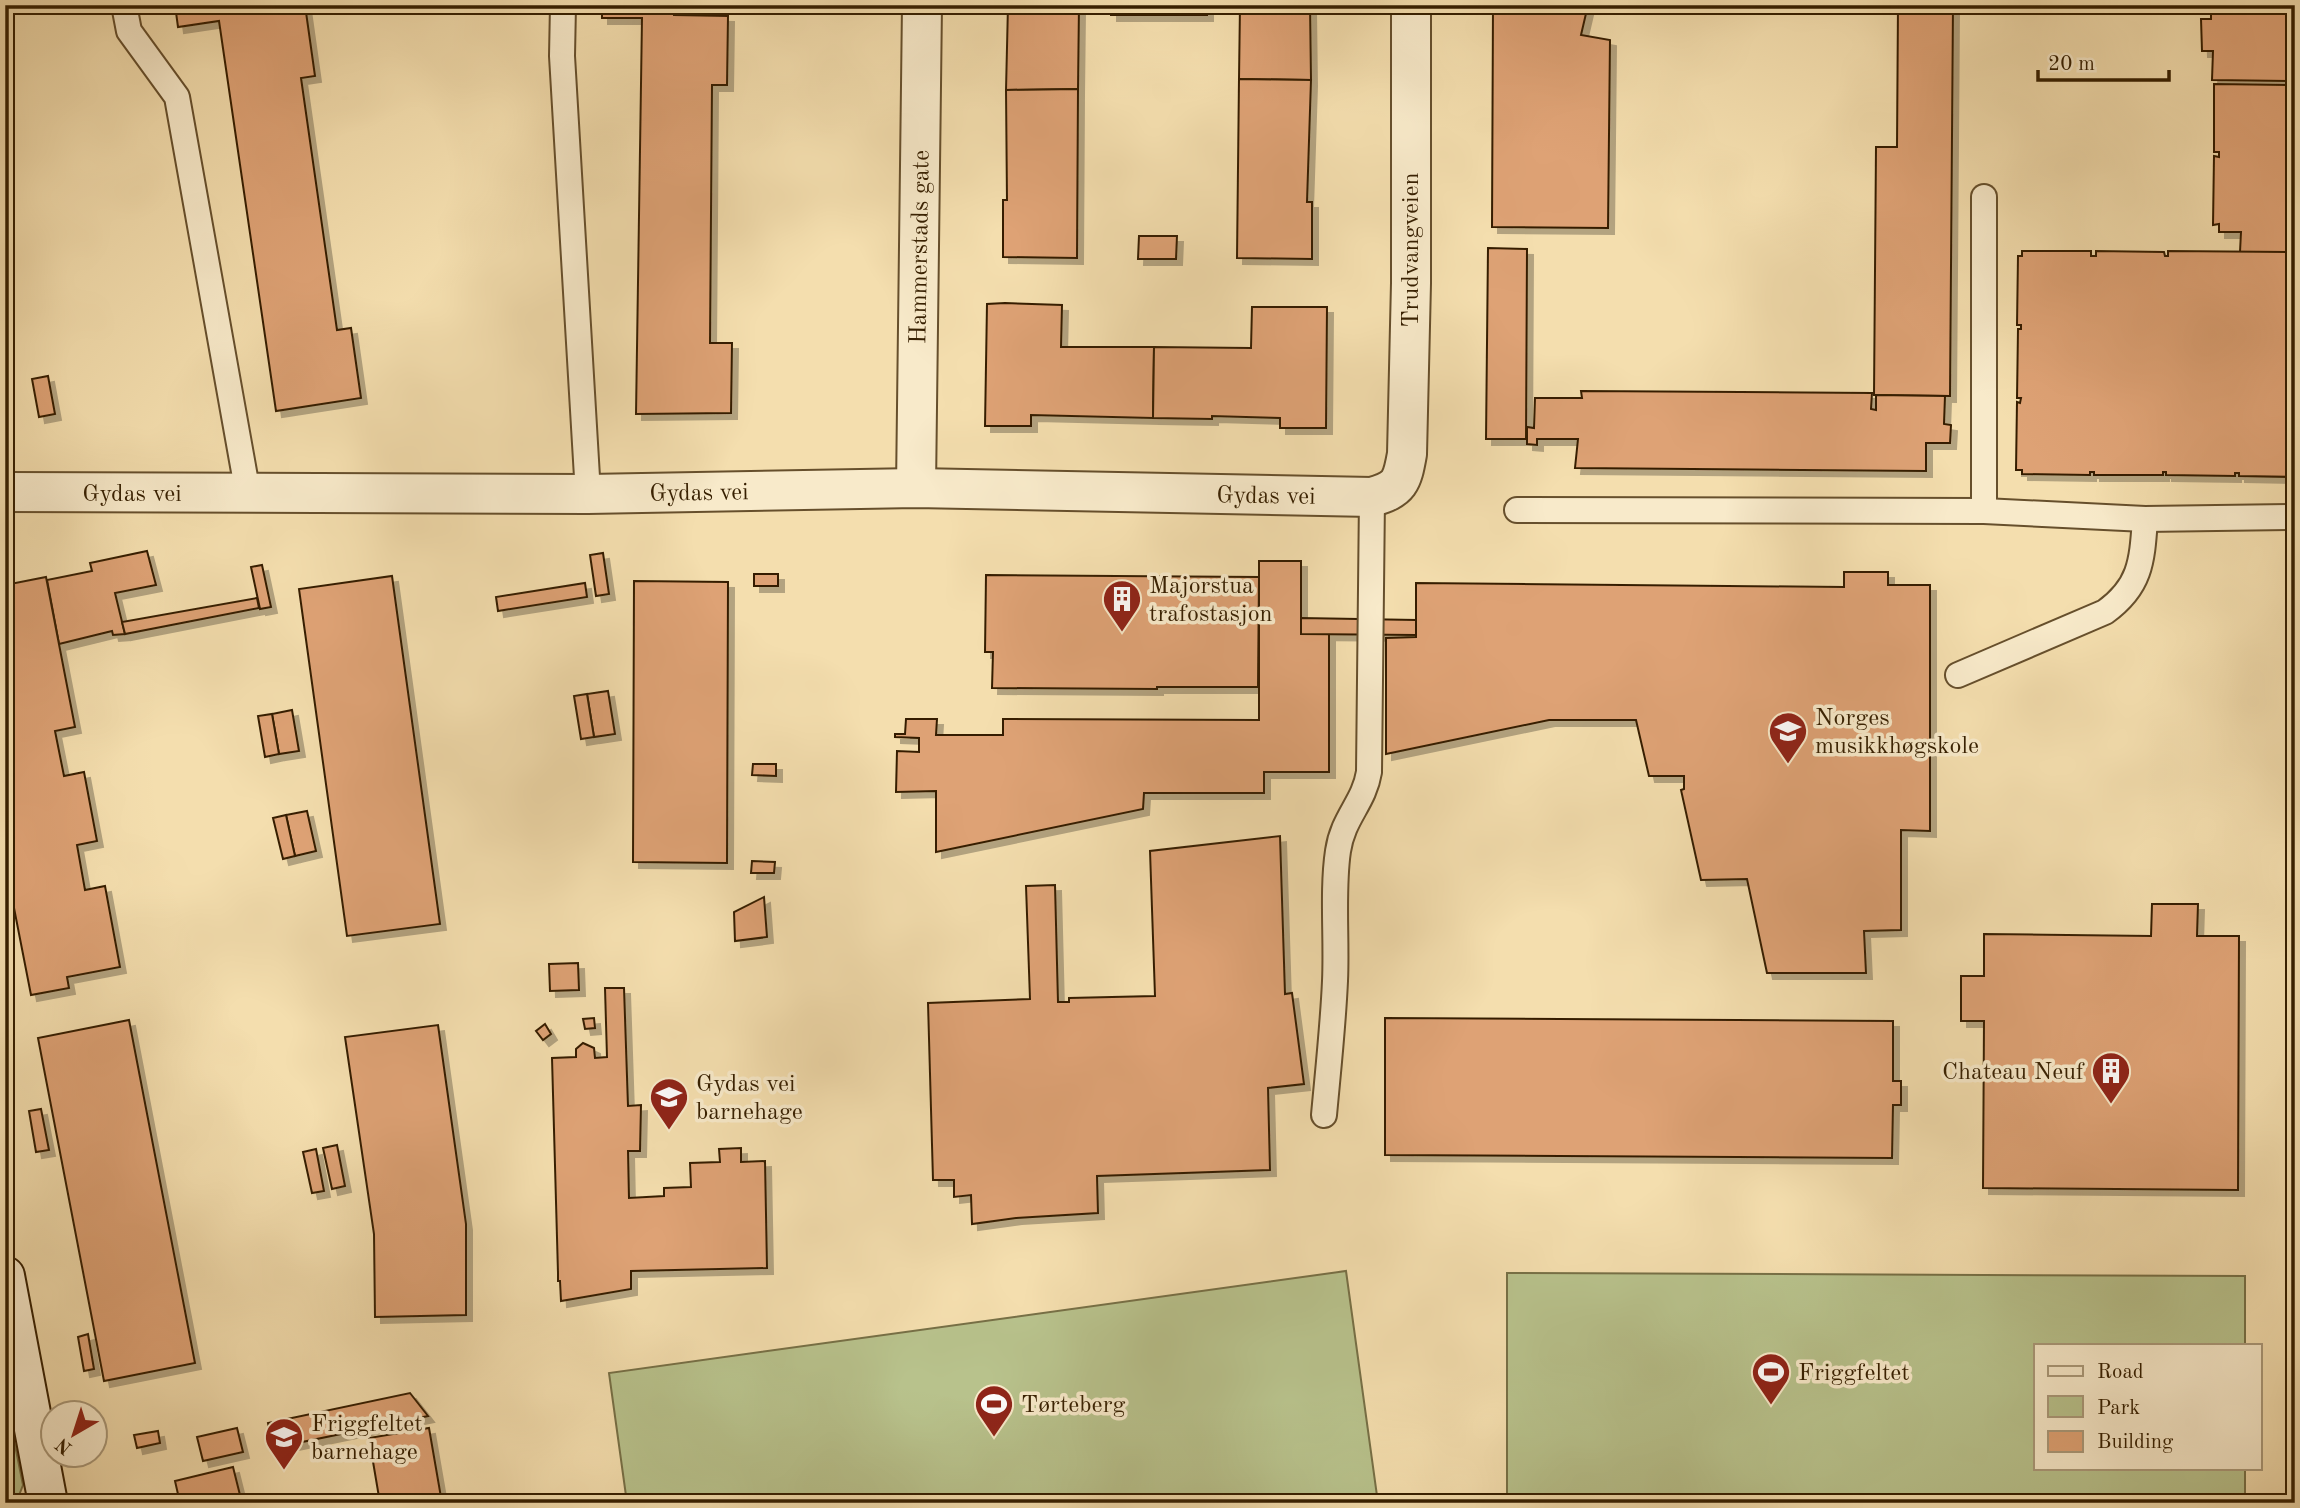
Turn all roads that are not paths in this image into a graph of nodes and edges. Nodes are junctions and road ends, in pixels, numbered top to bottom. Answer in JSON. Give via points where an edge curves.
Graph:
{"nodes":[{"id":1,"x":124,"y":5,"type":"edge"},
{"id":2,"x":563,"y":5,"type":"edge"},
{"id":3,"x":922,"y":5,"type":"edge"},
{"id":4,"x":1410,"y":5,"type":"edge"},
{"id":5,"x":1984,"y":197,"type":"dead end"},
{"id":6,"x":916,"y":488,"type":"junction"},
{"id":7,"x":5,"y":492,"type":"edge"},
{"id":8,"x":248,"y":494,"type":"junction"},
{"id":9,"x":588,"y":494,"type":"junction"},
{"id":10,"x":1382,"y":494,"type":"junction"},
{"id":11,"x":1517,"y":510,"type":"dead end"},
{"id":12,"x":1984,"y":511,"type":"junction"},
{"id":13,"x":2295,"y":517,"type":"edge"},
{"id":14,"x":2145,"y":519,"type":"junction"},
{"id":15,"x":1958,"y":675,"type":"dead end"},
{"id":16,"x":1324,"y":1115,"type":"dead end"},
{"id":17,"x":5,"y":1276,"type":"edge"},
{"id":18,"x":48,"y":1503,"type":"edge"}],
"edges":[{"from":1,"to":8,"type":"lane","via":[[129,32],[177,97]]},
{"from":2,"to":9,"type":"lane","via":[[562,57]]},
{"from":3,"to":6,"type":"street","name":"Hammerstads gate"},
{"from":4,"to":10,"type":"street","name":"Trudvangveien","via":[[1407,454],[1402,476]]},
{"from":5,"to":12,"type":"lane"},
{"from":6,"to":9,"type":"street","name":"Gydas vei"},
{"from":6,"to":10,"type":"street","name":"Gydas vei"},
{"from":7,"to":8,"type":"street","name":"Gydas vei"},
{"from":8,"to":9,"type":"street","name":"Gydas vei"},
{"from":10,"to":16,"type":"lane","via":[[1368,772],[1366,787],[1341,834],[1337,855],[1335,982]]},
{"from":11,"to":12,"type":"lane"},
{"from":12,"to":14,"type":"lane"},
{"from":13,"to":14,"type":"lane"},
{"from":14,"to":15,"type":"lane","via":[[2137,576],[2118,603]]},
{"from":17,"to":18,"type":"street"}]}
